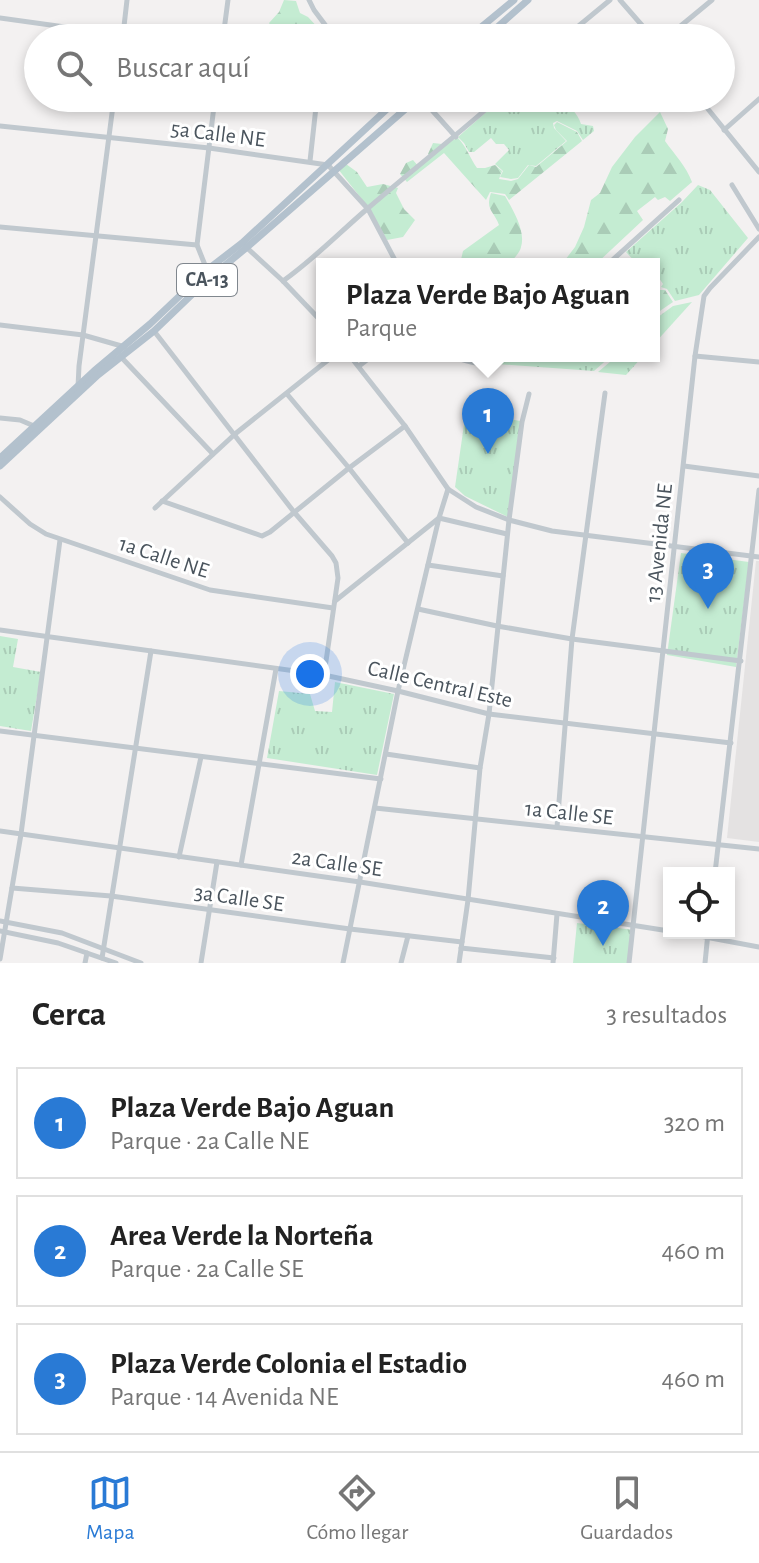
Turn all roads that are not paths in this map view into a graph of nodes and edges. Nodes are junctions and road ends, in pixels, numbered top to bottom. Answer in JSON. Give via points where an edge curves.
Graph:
{"nodes":[{"id":1,"x":127,"y":0,"type":"edge"},
{"id":2,"x":228,"y":0,"type":"edge"},
{"id":3,"x":309,"y":0,"type":"edge"},
{"id":4,"x":514,"y":0,"type":"edge"},
{"id":5,"x":528,"y":0,"type":"edge"},
{"id":6,"x":610,"y":0,"type":"edge"},
{"id":7,"x":620,"y":0,"type":"edge"},
{"id":8,"x":712,"y":0,"type":"edge"},
{"id":9,"x":0,"y":18,"type":"edge"},
{"id":10,"x":41,"y":24,"type":"edge"},
{"id":11,"x":124,"y":24,"type":"edge"},
{"id":12,"x":225,"y":24,"type":"edge"},
{"id":13,"x":324,"y":24,"type":"edge"},
{"id":14,"x":485,"y":24,"type":"edge"},
{"id":15,"x":501,"y":24,"type":"edge"},
{"id":16,"x":581,"y":24,"type":"edge"},
{"id":17,"x":641,"y":24,"type":"edge"},
{"id":18,"x":683,"y":24,"type":"edge"},
{"id":19,"x":758,"y":102,"type":"edge"},
{"id":20,"x":112,"y":112,"type":"edge"},
{"id":21,"x":213,"y":112,"type":"edge"},
{"id":22,"x":315,"y":112,"type":"edge"},
{"id":23,"x":385,"y":112,"type":"edge"},
{"id":24,"x":402,"y":112,"type":"edge"},
{"id":25,"x":433,"y":112,"type":"edge"},
{"id":26,"x":484,"y":112,"type":"edge"},
{"id":27,"x":710,"y":112,"type":"edge"},
{"id":28,"x":0,"y":126,"type":"edge"},
{"id":29,"x":724,"y":130,"type":"junction"},
{"id":30,"x":456,"y":137,"type":"junction"},
{"id":31,"x":109,"y":138,"type":"junction"},
{"id":32,"x":209,"y":148,"type":"junction"},
{"id":33,"x":310,"y":161,"type":"junction"},
{"id":34,"x":331,"y":167,"type":"junction"},
{"id":35,"x":759,"y":172,"type":"edge"},
{"id":36,"x":732,"y":185,"type":"dead end"},
{"id":37,"x":679,"y":200,"type":"dead end"},
{"id":38,"x":368,"y":209,"type":"junction"},
{"id":39,"x":0,"y":227,"type":"edge"},
{"id":40,"x":759,"y":229,"type":"edge"},
{"id":41,"x":95,"y":236,"type":"junction"},
{"id":42,"x":759,"y":237,"type":"edge"},
{"id":43,"x":197,"y":245,"type":"junction"},
{"id":44,"x":244,"y":245,"type":"junction"},
{"id":45,"x":394,"y":258,"type":"edge"},
{"id":46,"x":615,"y":258,"type":"edge"},
{"id":47,"x":209,"y":274,"type":"junction"},
{"id":48,"x":283,"y":281,"type":"junction"},
{"id":49,"x":316,"y":316,"type":"edge"},
{"id":50,"x":0,"y":325,"type":"edge"},
{"id":51,"x":154,"y":331,"type":"junction"},
{"id":52,"x":83,"y":335,"type":"junction"},
{"id":53,"x":122,"y":346,"type":"junction"},
{"id":54,"x":132,"y":350,"type":"junction"},
{"id":55,"x":695,"y":356,"type":"junction"},
{"id":56,"x":122,"y":358,"type":"junction"},
{"id":57,"x":326,"y":362,"type":"edge"},
{"id":58,"x":355,"y":362,"type":"edge"},
{"id":59,"x":364,"y":362,"type":"edge"},
{"id":60,"x":473,"y":362,"type":"edge"},
{"id":61,"x":498,"y":362,"type":"edge"},
{"id":62,"x":759,"y":362,"type":"edge"},
{"id":63,"x":359,"y":366,"type":"junction"},
{"id":64,"x":78,"y":390,"type":"junction"},
{"id":65,"x":605,"y":393,"type":"dead end"},
{"id":66,"x":287,"y":394,"type":"junction"},
{"id":67,"x":529,"y":394,"type":"dead end"},
{"id":68,"x":0,"y":418,"type":"edge"},
{"id":69,"x":405,"y":426,"type":"junction"},
{"id":70,"x":36,"y":428,"type":"junction"},
{"id":71,"x":235,"y":434,"type":"junction"},
{"id":72,"x":213,"y":454,"type":"junction"},
{"id":73,"x":0,"y":458,"type":"edge"},
{"id":74,"x":0,"y":466,"type":"edge"},
{"id":75,"x":684,"y":466,"type":"junction"},
{"id":76,"x":349,"y":468,"type":"junction"},
{"id":77,"x":759,"y":476,"type":"edge"},
{"id":78,"x":448,"y":489,"type":"junction"},
{"id":79,"x":759,"y":490,"type":"edge"},
{"id":80,"x":0,"y":497,"type":"edge"},
{"id":81,"x":162,"y":501,"type":"junction"},
{"id":82,"x":155,"y":508,"type":"dead end"},
{"id":83,"x":294,"y":512,"type":"junction"},
{"id":84,"x":439,"y":518,"type":"junction"},
{"id":85,"x":509,"y":520,"type":"junction"},
{"id":86,"x":507,"y":534,"type":"junction"},
{"id":87,"x":586,"y":535,"type":"junction"},
{"id":88,"x":60,"y":540,"type":"junction"},
{"id":89,"x":408,"y":543,"type":"junction"},
{"id":90,"x":675,"y":546,"type":"junction"},
{"id":91,"x":756,"y":556,"type":"edge"},
{"id":92,"x":428,"y":565,"type":"junction"},
{"id":93,"x":503,"y":576,"type":"junction"},
{"id":94,"x":334,"y":605,"type":"junction"},
{"id":95,"x":418,"y":609,"type":"junction"},
{"id":96,"x":497,"y":626,"type":"junction"},
{"id":97,"x":0,"y":630,"type":"edge"},
{"id":98,"x":49,"y":637,"type":"junction"},
{"id":99,"x":572,"y":639,"type":"junction"},
{"id":100,"x":151,"y":651,"type":"junction"},
{"id":101,"x":663,"y":651,"type":"junction"},
{"id":102,"x":741,"y":661,"type":"junction"},
{"id":103,"x":276,"y":669,"type":"junction"},
{"id":104,"x":324,"y":675,"type":"junction"},
{"id":105,"x":398,"y":691,"type":"junction"},
{"id":106,"x":489,"y":714,"type":"junction"},
{"id":107,"x":566,"y":723,"type":"junction"},
{"id":108,"x":0,"y":731,"type":"edge"},
{"id":109,"x":654,"y":734,"type":"junction"},
{"id":110,"x":34,"y":735,"type":"junction"},
{"id":111,"x":731,"y":743,"type":"junction"},
{"id":112,"x":135,"y":748,"type":"junction"},
{"id":113,"x":386,"y":754,"type":"junction"},
{"id":114,"x":201,"y":757,"type":"junction"},
{"id":115,"x":260,"y":764,"type":"junction"},
{"id":116,"x":480,"y":768,"type":"junction"},
{"id":117,"x":381,"y":779,"type":"junction"},
{"id":118,"x":375,"y":808,"type":"junction"},
{"id":119,"x":475,"y":819,"type":"junction"},
{"id":120,"x":557,"y":827,"type":"junction"},
{"id":121,"x":0,"y":831,"type":"edge"},
{"id":122,"x":21,"y":834,"type":"junction"},
{"id":123,"x":643,"y":837,"type":"junction"},
{"id":124,"x":719,"y":845,"type":"junction"},
{"id":125,"x":119,"y":848,"type":"junction"},
{"id":126,"x":759,"y":849,"type":"edge"},
{"id":127,"x":179,"y":857,"type":"junction"},
{"id":128,"x":217,"y":862,"type":"junction"},
{"id":129,"x":241,"y":865,"type":"junction"},
{"id":130,"x":716,"y":867,"type":"edge"},
{"id":131,"x":360,"y":882,"type":"junction"},
{"id":132,"x":12,"y":888,"type":"junction"},
{"id":133,"x":111,"y":896,"type":"junction"},
{"id":134,"x":468,"y":900,"type":"junction"},
{"id":135,"x":210,"y":910,"type":"junction"},
{"id":136,"x":557,"y":914,"type":"junction"},
{"id":137,"x":3,"y":921,"type":"edge"},
{"id":138,"x":634,"y":925,"type":"junction"},
{"id":139,"x":350,"y":929,"type":"junction"},
{"id":140,"x":663,"y":930,"type":"edge"},
{"id":141,"x":2,"y":931,"type":"edge"},
{"id":142,"x":408,"y":936,"type":"junction"},
{"id":143,"x":708,"y":939,"type":"edge"},
{"id":144,"x":725,"y":939,"type":"edge"},
{"id":145,"x":462,"y":945,"type":"junction"},
{"id":146,"x":759,"y":947,"type":"edge"},
{"id":147,"x":103,"y":948,"type":"junction"},
{"id":148,"x":87,"y":953,"type":"junction"},
{"id":149,"x":102,"y":958,"type":"junction"},
{"id":150,"x":0,"y":959,"type":"edge"},
{"id":151,"x":554,"y":960,"type":"edge"},
{"id":152,"x":85,"y":963,"type":"edge"},
{"id":153,"x":116,"y":963,"type":"edge"},
{"id":154,"x":141,"y":963,"type":"edge"},
{"id":155,"x":201,"y":963,"type":"edge"},
{"id":156,"x":343,"y":963,"type":"edge"},
{"id":157,"x":401,"y":963,"type":"edge"},
{"id":158,"x":459,"y":963,"type":"edge"},
{"id":159,"x":629,"y":963,"type":"edge"},
{"id":160,"x":705,"y":963,"type":"edge"}],
"edges":[{"from":1,"to":11,"type":"street"},
{"from":2,"to":12,"type":"street"},
{"from":3,"to":13,"type":"street"},
{"from":4,"to":14,"type":"main road"},
{"from":5,"to":15,"type":"main road"},
{"from":6,"to":16,"type":"street"},
{"from":7,"to":17,"type":"street"},
{"from":8,"to":18,"type":"street"},
{"from":9,"to":10,"type":"street"},
{"from":19,"to":29,"type":"street"},
{"from":20,"to":31,"type":"street"},
{"from":21,"to":32,"type":"street"},
{"from":22,"to":33,"type":"street"},
{"from":23,"to":34,"type":"main road","number":"CA-13"},
{"from":24,"to":34,"type":"main road","number":"CA-13"},
{"from":25,"to":30,"type":"street"},
{"from":26,"to":30,"type":"street"},
{"from":27,"to":29,"type":"street"},
{"from":28,"to":31,"type":"street","name":"5a Calle NE"},
{"from":29,"to":35,"type":"street"},
{"from":30,"to":38,"type":"street"},
{"from":31,"to":32,"type":"street","name":"5a Calle NE"},
{"from":31,"to":41,"type":"street"},
{"from":32,"to":33,"type":"street","name":"5a Calle NE"},
{"from":32,"to":43,"type":"street"},
{"from":33,"to":34,"type":"street","name":"5a Calle NE"},
{"from":34,"to":38,"type":"street"},
{"from":34,"to":44,"type":"main road","number":"CA-13"},
{"from":36,"to":40,"type":"street"},
{"from":37,"to":46,"type":"street"},
{"from":38,"to":45,"type":"street"},
{"from":38,"to":48,"type":"street"},
{"from":39,"to":41,"type":"street"},
{"from":41,"to":43,"type":"street"},
{"from":41,"to":52,"type":"street"},
{"from":42,"to":55,"type":"street","name":"13 Avenida NE","via":[[704,296]]},
{"from":43,"to":47,"type":"street"},
{"from":44,"to":47,"type":"main road","number":"CA-13"},
{"from":44,"to":48,"type":"street"},
{"from":47,"to":51,"type":"main road","number":"CA-13"},
{"from":47,"to":53,"type":"main road","number":"CA-13"},
{"from":48,"to":49,"type":"street"},
{"from":50,"to":52,"type":"street"},
{"from":51,"to":54,"type":"main road","number":"CA-13"},
{"from":51,"to":71,"type":"street"},
{"from":52,"to":53,"type":"street"},
{"from":52,"to":64,"type":"street"},
{"from":53,"to":54,"type":"street"},
{"from":53,"to":64,"type":"main road","number":"CA-13"},
{"from":54,"to":56,"type":"main road","number":"CA-13"},
{"from":55,"to":62,"type":"street"},
{"from":55,"to":75,"type":"street","name":"13 Avenida NE"},
{"from":56,"to":64,"type":"main road","number":"CA-13"},
{"from":56,"to":72,"type":"street"},
{"from":57,"to":66,"type":"street"},
{"from":58,"to":63,"type":"street"},
{"from":59,"to":63,"type":"street"},
{"from":60,"to":61,"type":"street"},
{"from":63,"to":69,"type":"street"},
{"from":64,"to":70,"type":"main road","number":"CA-13"},
{"from":65,"to":87,"type":"street"},
{"from":66,"to":71,"type":"street"},
{"from":66,"to":76,"type":"street"},
{"from":67,"to":85,"type":"street"},
{"from":68,"to":70,"type":"street"},
{"from":69,"to":76,"type":"street"},
{"from":69,"to":78,"type":"street"},
{"from":70,"to":73,"type":"main road","number":"CA-13"},
{"from":70,"to":74,"type":"main road","number":"CA-13"},
{"from":71,"to":72,"type":"street"},
{"from":71,"to":83,"type":"street"},
{"from":72,"to":81,"type":"street"},
{"from":75,"to":77,"type":"street"},
{"from":75,"to":90,"type":"street","name":"13 Avenida NE"},
{"from":76,"to":83,"type":"street"},
{"from":76,"to":89,"type":"street"},
{"from":78,"to":84,"type":"street"},
{"from":78,"to":85,"type":"street"},
{"from":79,"to":91,"type":"street"},
{"from":80,"to":88,"type":"street","name":"1a Calle NE","via":[[30,524]]},
{"from":81,"to":82,"type":"street"},
{"from":81,"to":83,"type":"street","via":[[262,536]]},
{"from":83,"to":94,"type":"street","via":[[336,563]]},
{"from":84,"to":86,"type":"street"},
{"from":84,"to":89,"type":"street"},
{"from":84,"to":92,"type":"street"},
{"from":85,"to":86,"type":"street"},
{"from":85,"to":87,"type":"street"},
{"from":86,"to":93,"type":"street"},
{"from":87,"to":90,"type":"street"},
{"from":87,"to":99,"type":"street"},
{"from":88,"to":94,"type":"street","name":"1a Calle NE","via":[[210,590]]},
{"from":88,"to":98,"type":"street"},
{"from":89,"to":94,"type":"street"},
{"from":90,"to":91,"type":"street"},
{"from":90,"to":101,"type":"street","name":"13 Avenida NE"},
{"from":91,"to":102,"type":"street"},
{"from":92,"to":93,"type":"street"},
{"from":92,"to":95,"type":"street"},
{"from":93,"to":96,"type":"street"},
{"from":94,"to":104,"type":"street"},
{"from":95,"to":96,"type":"street"},
{"from":95,"to":105,"type":"street"},
{"from":96,"to":99,"type":"street"},
{"from":96,"to":106,"type":"street"},
{"from":97,"to":98,"type":"street","name":"Calle Central Este"},
{"from":98,"to":100,"type":"street","name":"Calle Central Este"},
{"from":98,"to":110,"type":"street"},
{"from":99,"to":101,"type":"street"},
{"from":99,"to":107,"type":"street"},
{"from":100,"to":103,"type":"street","name":"Calle Central Este"},
{"from":100,"to":112,"type":"street"},
{"from":101,"to":102,"type":"street"},
{"from":101,"to":109,"type":"street","name":"13 Avenida NE"},
{"from":102,"to":111,"type":"street"},
{"from":103,"to":104,"type":"street","name":"Calle Central Este"},
{"from":103,"to":115,"type":"street"},
{"from":104,"to":105,"type":"street","name":"Calle Central Este"},
{"from":105,"to":106,"type":"street","name":"Calle Central Este"},
{"from":105,"to":113,"type":"street"},
{"from":106,"to":107,"type":"street","name":"Calle Central Este"},
{"from":106,"to":116,"type":"street"},
{"from":107,"to":109,"type":"street","name":"Calle Central Este"},
{"from":107,"to":120,"type":"street"},
{"from":108,"to":110,"type":"street"},
{"from":109,"to":111,"type":"street","name":"Calle Central Este"},
{"from":109,"to":123,"type":"street","name":"13 Avenida NE"},
{"from":110,"to":112,"type":"street"},
{"from":110,"to":122,"type":"street"},
{"from":111,"to":124,"type":"street"},
{"from":112,"to":114,"type":"street"},
{"from":112,"to":125,"type":"street"},
{"from":113,"to":116,"type":"street"},
{"from":113,"to":117,"type":"street"},
{"from":114,"to":115,"type":"street"},
{"from":114,"to":127,"type":"street"},
{"from":115,"to":117,"type":"street"},
{"from":115,"to":129,"type":"street"},
{"from":116,"to":119,"type":"street"},
{"from":117,"to":118,"type":"street"},
{"from":118,"to":119,"type":"street","name":"1a Calle SE"},
{"from":118,"to":131,"type":"street"},
{"from":119,"to":120,"type":"street","name":"1a Calle SE"},
{"from":119,"to":134,"type":"street"},
{"from":120,"to":123,"type":"street","name":"1a Calle SE"},
{"from":121,"to":122,"type":"street","name":"2a Calle SE"},
{"from":122,"to":125,"type":"street","name":"2a Calle SE"},
{"from":122,"to":132,"type":"street"},
{"from":123,"to":124,"type":"street","name":"1a Calle SE"},
{"from":123,"to":138,"type":"street","name":"13 Avenida NE"},
{"from":124,"to":126,"type":"street","name":"1a Calle SE"},
{"from":124,"to":130,"type":"street"},
{"from":125,"to":127,"type":"street","name":"2a Calle SE"},
{"from":125,"to":133,"type":"street"},
{"from":127,"to":128,"type":"street","name":"2a Calle SE"},
{"from":128,"to":129,"type":"street","name":"2a Calle SE"},
{"from":128,"to":135,"type":"street"},
{"from":129,"to":131,"type":"street","name":"2a Calle SE"},
{"from":131,"to":134,"type":"street","name":"2a Calle SE"},
{"from":131,"to":139,"type":"street"},
{"from":132,"to":133,"type":"street","name":"3a Calle SE"},
{"from":132,"to":137,"type":"street"},
{"from":133,"to":135,"type":"street","name":"3a Calle SE"},
{"from":133,"to":147,"type":"street"},
{"from":134,"to":136,"type":"street","name":"2a Calle SE"},
{"from":134,"to":145,"type":"street"},
{"from":135,"to":139,"type":"street","name":"3a Calle SE"},
{"from":135,"to":155,"type":"street"},
{"from":136,"to":138,"type":"street","name":"2a Calle SE"},
{"from":136,"to":151,"type":"street"},
{"from":137,"to":141,"type":"street"},
{"from":137,"to":147,"type":"street"},
{"from":138,"to":140,"type":"street","name":"2a Calle SE"},
{"from":138,"to":159,"type":"street","name":"13 Avenida NE"},
{"from":139,"to":142,"type":"street","name":"3a Calle SE"},
{"from":139,"to":156,"type":"street"},
{"from":141,"to":148,"type":"street"},
{"from":141,"to":150,"type":"street"},
{"from":142,"to":145,"type":"street","name":"3a Calle SE"},
{"from":142,"to":157,"type":"street"},
{"from":143,"to":160,"type":"street"},
{"from":144,"to":146,"type":"street"},
{"from":145,"to":151,"type":"street","name":"3a Calle SE"},
{"from":145,"to":158,"type":"street"},
{"from":147,"to":149,"type":"street"},
{"from":147,"to":154,"type":"street"},
{"from":148,"to":149,"type":"street"},
{"from":148,"to":152,"type":"street"},
{"from":149,"to":153,"type":"street"}]}
